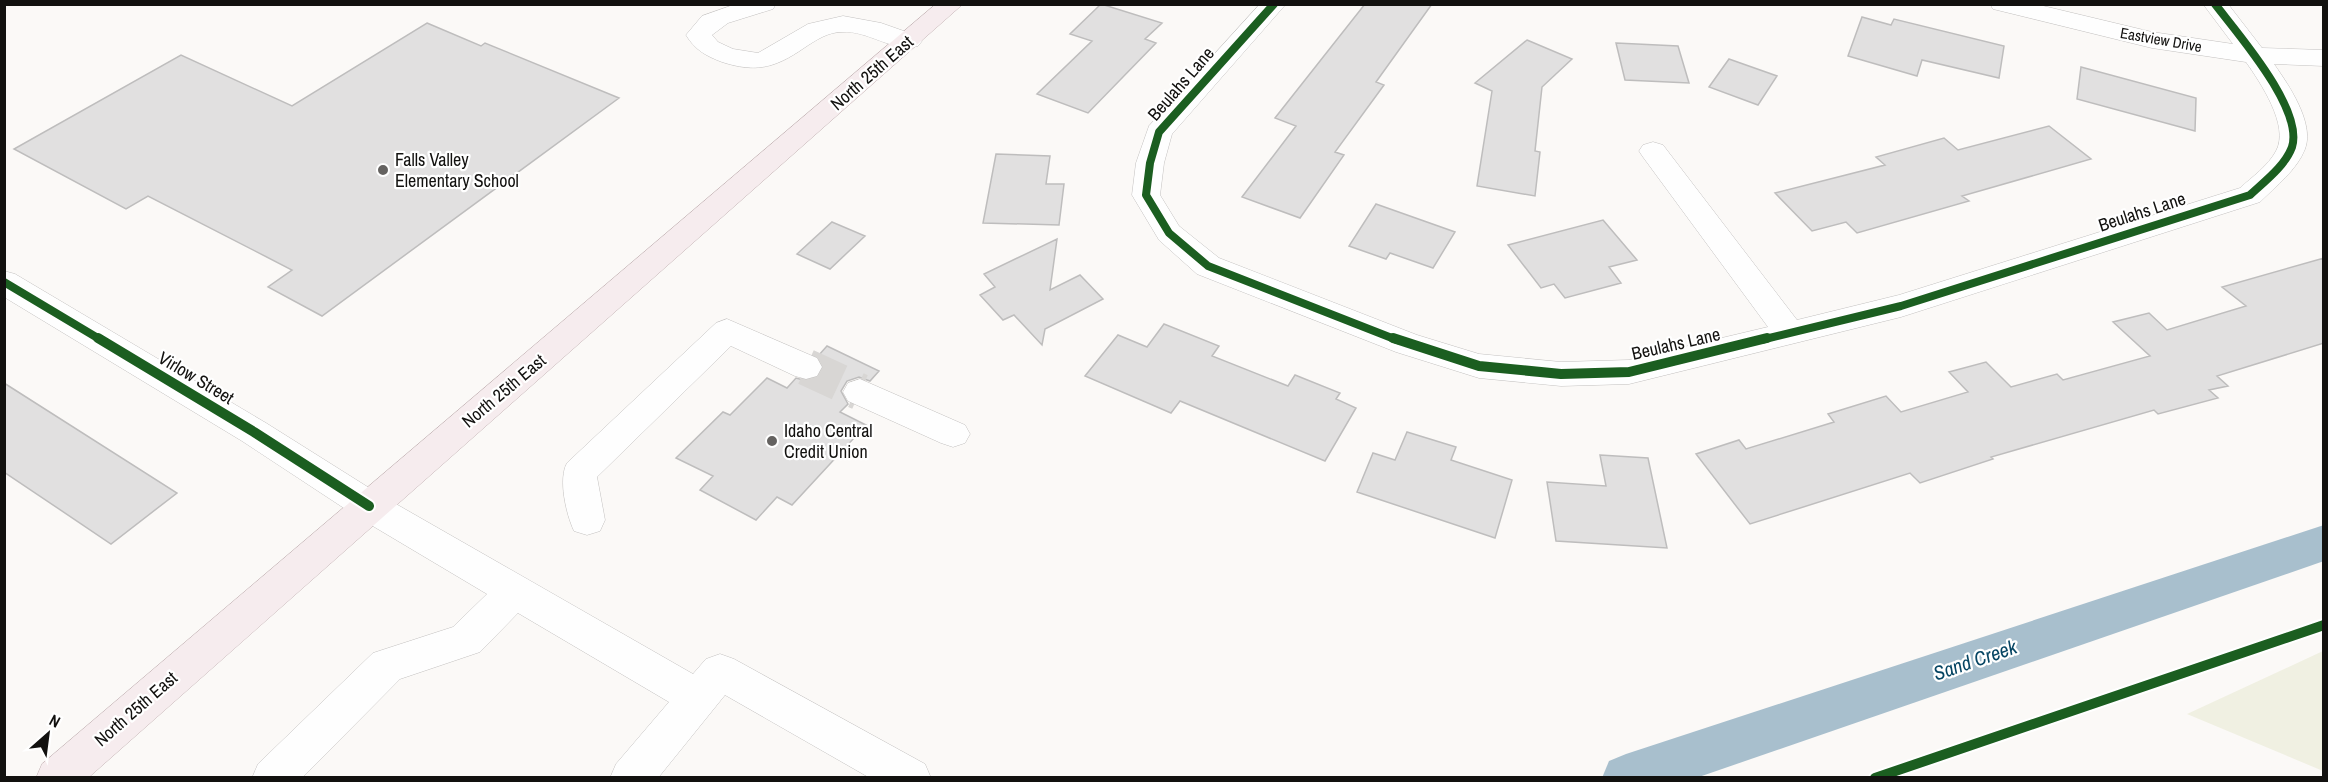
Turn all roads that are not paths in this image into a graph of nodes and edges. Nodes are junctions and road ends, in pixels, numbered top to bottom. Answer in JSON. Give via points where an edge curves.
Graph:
{"nodes":[{"id":1,"x":764,"y":4,"type":"edge"},
{"id":2,"x":951,"y":4,"type":"edge"},
{"id":3,"x":1274,"y":4,"type":"edge"},
{"id":4,"x":2002,"y":4,"type":"edge"},
{"id":5,"x":2215,"y":4,"type":"edge"},
{"id":6,"x":852,"y":14,"type":"edge"},
{"id":7,"x":909,"y":41,"type":"junction"},
{"id":8,"x":2254,"y":55,"type":"junction"},
{"id":9,"x":2324,"y":58,"type":"edge"},
{"id":10,"x":1653,"y":152,"type":"dead end"},
{"id":11,"x":4,"y":282,"type":"edge"},
{"id":12,"x":1791,"y":333,"type":"junction"},
{"id":13,"x":806,"y":368,"type":"tunnel mouth"},
{"id":14,"x":860,"y":392,"type":"tunnel mouth"},
{"id":15,"x":952,"y":434,"type":"dead end"},
{"id":16,"x":369,"y":506,"type":"junction"},
{"id":17,"x":587,"y":520,"type":"dead end"},
{"id":18,"x":515,"y":591,"type":"junction"},
{"id":19,"x":698,"y":698,"type":"junction"},
{"id":20,"x":57,"y":777,"type":"edge"},
{"id":21,"x":273,"y":777,"type":"edge"},
{"id":22,"x":631,"y":777,"type":"edge"},
{"id":23,"x":910,"y":777,"type":"edge"}],
"edges":[{"from":1,"to":6,"type":"street","via":[[713,20],[699,35],[704,45],[758,62],[774,58],[812,31],[834,25]]},
{"from":2,"to":7,"type":"main road","name":"North 25th East"},
{"from":3,"to":12,"type":"street","name":"Beulahs Lane","via":[[1159,132],[1150,163],[1146,195],[1169,233],[1208,266],[1407,345],[1479,366],[1561,374],[1629,372]]},
{"from":4,"to":8,"type":"street","name":"Eastview Drive","via":[[2151,40]]},
{"from":5,"to":8,"type":"street","name":"Beulahs Lane"},
{"from":6,"to":7,"type":"street"},
{"from":7,"to":16,"type":"main road","name":"North 25th East"},
{"from":8,"to":9,"type":"street","name":"Eastview Drive"},
{"from":8,"to":12,"type":"street","name":"Beulahs Lane","via":[[2281,94],[2291,122],[2293,143],[2283,162],[2250,195],[1901,306]]},
{"from":10,"to":12,"type":"street"},
{"from":11,"to":16,"type":"street","name":"Virlow Street"},
{"from":13,"to":17,"type":"street","via":[[728,331],[579,473]]},
{"from":14,"to":15,"type":"street"},
{"from":16,"to":18,"type":"street","name":"Virlow Street"},
{"from":16,"to":20,"type":"main road","name":"North 25th East"},
{"from":18,"to":19,"type":"street","name":"Virlow Street"},
{"from":18,"to":21,"type":"street","via":[[466,640],[387,666]]},
{"from":19,"to":22,"type":"street"},
{"from":19,"to":23,"type":"street","via":[[720,672]]}]}
